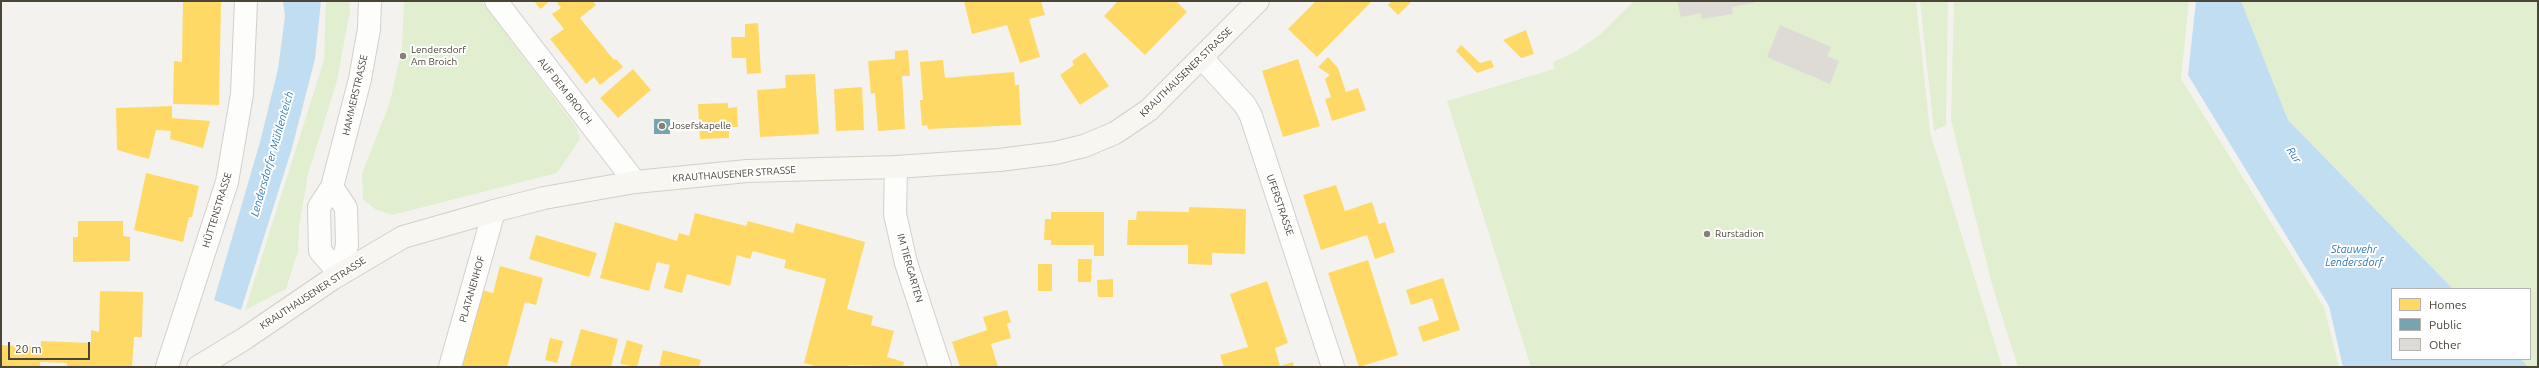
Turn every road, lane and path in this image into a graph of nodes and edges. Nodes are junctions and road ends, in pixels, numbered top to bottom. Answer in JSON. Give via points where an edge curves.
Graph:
{"nodes":[{"id":1,"x":246,"y":1,"type":"edge"},
{"id":2,"x":370,"y":1,"type":"edge"},
{"id":3,"x":496,"y":1,"type":"edge"},
{"id":4,"x":1258,"y":1,"type":"edge"},
{"id":5,"x":1202,"y":58,"type":"junction"},
{"id":6,"x":896,"y":167,"type":"junction"},
{"id":7,"x":635,"y":182,"type":"junction"},
{"id":8,"x":494,"y":211,"type":"junction"},
{"id":9,"x":340,"y":274,"type":"junction"},
{"id":10,"x":204,"y":365,"type":"edge"},
{"id":11,"x":167,"y":367,"type":"edge"},
{"id":12,"x":450,"y":367,"type":"edge"},
{"id":13,"x":940,"y":367,"type":"edge"},
{"id":14,"x":1333,"y":367,"type":"edge"}],
"edges":[{"from":1,"to":11,"type":"street","name":"HÜTTENSTRASSE","via":[[242,94],[227,182]]},
{"from":2,"to":9,"type":"street","name":"HAMMERSTRASSE","via":[[360,79],[332,187],[319,207],[320,251]]},
{"from":3,"to":7,"type":"street","name":"AUF DEM BROICH"},
{"from":4,"to":5,"type":"street","name":"KRAUTHAUSENER STRASSE"},
{"from":5,"to":6,"type":"street","name":"KRAUTHAUSENER STRASSE","via":[[1134,121],[1084,146],[1055,153],[999,160]]},
{"from":5,"to":14,"type":"street","name":"UFERSTRASSE","via":[[1245,104],[1251,116]]},
{"from":6,"to":7,"type":"street","name":"KRAUTHAUSENER STRASSE","via":[[747,172]]},
{"from":6,"to":13,"type":"street","name":"IM TIERGARTEN","via":[[895,214],[906,263]]},
{"from":7,"to":8,"type":"street","name":"KRAUTHAUSENER STRASSE","via":[[544,198]]},
{"from":8,"to":9,"type":"street","name":"KRAUTHAUSENER STRASSE","via":[[403,237]]},
{"from":8,"to":12,"type":"street","name":"PLATANENHOF"},
{"from":9,"to":10,"type":"street","name":"KRAUTHAUSENER STRASSE"}]}
